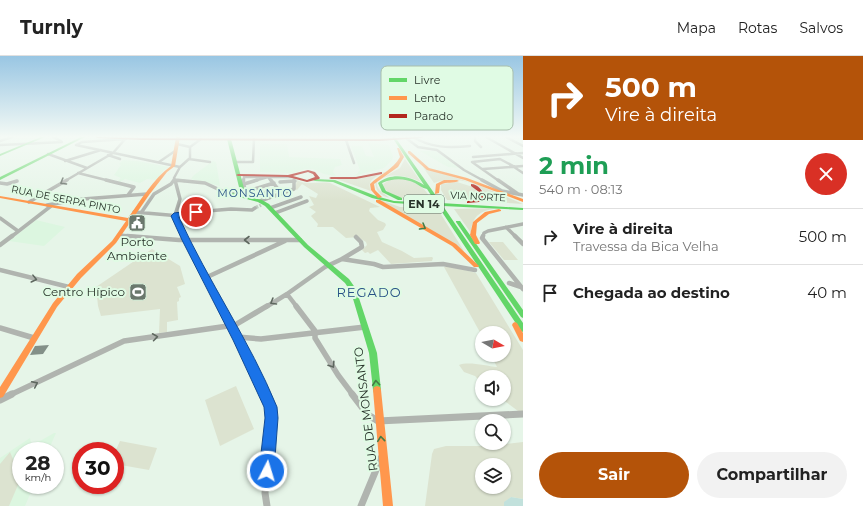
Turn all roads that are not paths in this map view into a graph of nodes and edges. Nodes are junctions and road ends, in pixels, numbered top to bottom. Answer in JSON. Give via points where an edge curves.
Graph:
{"nodes":[{"id":1,"x":40,"y":158,"type":"edge"},
{"id":2,"x":58,"y":158,"type":"edge"},
{"id":3,"x":76,"y":158,"type":"edge"},
{"id":4,"x":104,"y":158,"type":"edge"},
{"id":5,"x":138,"y":158,"type":"edge"},
{"id":6,"x":162,"y":158,"type":"edge"},
{"id":7,"x":174,"y":158,"type":"edge"},
{"id":8,"x":233,"y":158,"type":"edge"},
{"id":9,"x":253,"y":158,"type":"edge"},
{"id":10,"x":352,"y":158,"type":"edge"},
{"id":11,"x":398,"y":158,"type":"edge"},
{"id":12,"x":402,"y":158,"type":"edge"},
{"id":13,"x":410,"y":158,"type":"edge"},
{"id":14,"x":413,"y":158,"type":"edge"},
{"id":15,"x":416,"y":158,"type":"edge"},
{"id":16,"x":448,"y":158,"type":"edge"},
{"id":17,"x":189,"y":159,"type":"joint"},
{"id":18,"x":65,"y":161,"type":"junction"},
{"id":19,"x":158,"y":162,"type":"junction"},
{"id":20,"x":210,"y":162,"type":"dead end"},
{"id":21,"x":234,"y":162,"type":"junction"},
{"id":22,"x":354,"y":163,"type":"dead end"},
{"id":23,"x":173,"y":166,"type":"junction"},
{"id":24,"x":523,"y":166,"type":"edge"},
{"id":25,"x":180,"y":167,"type":"junction"},
{"id":26,"x":514,"y":167,"type":"junction"},
{"id":27,"x":86,"y":168,"type":"junction"},
{"id":28,"x":483,"y":169,"type":"junction"},
{"id":29,"x":78,"y":173,"type":"junction"},
{"id":30,"x":523,"y":173,"type":"edge"},
{"id":31,"x":238,"y":175,"type":"junction"},
{"id":32,"x":268,"y":177,"type":"junction"},
{"id":33,"x":316,"y":177,"type":"junction"},
{"id":34,"x":294,"y":178,"type":"junction"},
{"id":35,"x":330,"y":178,"type":"junction"},
{"id":36,"x":0,"y":179,"type":"edge"},
{"id":37,"x":174,"y":180,"type":"junction"},
{"id":38,"x":17,"y":181,"type":"dead end"},
{"id":39,"x":280,"y":182,"type":"dead end"},
{"id":40,"x":0,"y":183,"type":"edge"},
{"id":41,"x":274,"y":183,"type":"junction"},
{"id":42,"x":244,"y":184,"type":"junction"},
{"id":43,"x":278,"y":189,"type":"junction"},
{"id":44,"x":282,"y":193,"type":"junction"},
{"id":45,"x":147,"y":194,"type":"junction"},
{"id":46,"x":234,"y":194,"type":"joint"},
{"id":47,"x":246,"y":194,"type":"junction"},
{"id":48,"x":365,"y":194,"type":"junction"},
{"id":49,"x":518,"y":194,"type":"junction"},
{"id":50,"x":128,"y":195,"type":"junction"},
{"id":51,"x":436,"y":195,"type":"junction"},
{"id":52,"x":523,"y":195,"type":"edge"},
{"id":53,"x":301,"y":196,"type":"dead end"},
{"id":54,"x":0,"y":197,"type":"edge"},
{"id":55,"x":288,"y":200,"type":"junction"},
{"id":56,"x":307,"y":201,"type":"dead end"},
{"id":57,"x":29,"y":202,"type":"junction"},
{"id":58,"x":418,"y":202,"type":"junction"},
{"id":59,"x":262,"y":203,"type":"junction"},
{"id":60,"x":467,"y":203,"type":"junction"},
{"id":61,"x":523,"y":205,"type":"edge"},
{"id":62,"x":49,"y":206,"type":"junction"},
{"id":63,"x":295,"y":206,"type":"junction"},
{"id":64,"x":484,"y":206,"type":"junction"},
{"id":65,"x":255,"y":208,"type":"tunnel mouth"},
{"id":66,"x":270,"y":208,"type":"junction"},
{"id":67,"x":299,"y":209,"type":"dead end"},
{"id":68,"x":447,"y":211,"type":"junction"},
{"id":69,"x":134,"y":212,"type":"junction"},
{"id":70,"x":141,"y":213,"type":"junction"},
{"id":71,"x":275,"y":213,"type":"junction"},
{"id":72,"x":174,"y":216,"type":"junction"},
{"id":73,"x":0,"y":218,"type":"edge"},
{"id":74,"x":129,"y":220,"type":"junction"},
{"id":75,"x":523,"y":224,"type":"edge"},
{"id":76,"x":506,"y":227,"type":"junction"},
{"id":77,"x":18,"y":231,"type":"junction"},
{"id":78,"x":119,"y":235,"type":"junction"},
{"id":79,"x":356,"y":237,"type":"dead end"},
{"id":80,"x":186,"y":240,"type":"junction"},
{"id":81,"x":286,"y":240,"type":"junction"},
{"id":82,"x":300,"y":240,"type":"junction"},
{"id":83,"x":523,"y":244,"type":"edge"},
{"id":84,"x":0,"y":245,"type":"edge"},
{"id":85,"x":481,"y":255,"type":"junction"},
{"id":86,"x":342,"y":259,"type":"junction"},
{"id":87,"x":328,"y":265,"type":"junction"},
{"id":88,"x":0,"y":270,"type":"edge"},
{"id":89,"x":475,"y":270,"type":"dead end"},
{"id":90,"x":205,"y":278,"type":"junction"},
{"id":91,"x":490,"y":280,"type":"junction"},
{"id":92,"x":509,"y":283,"type":"dead end"},
{"id":93,"x":69,"y":287,"type":"junction"},
{"id":94,"x":523,"y":288,"type":"edge"},
{"id":95,"x":287,"y":294,"type":"junction"},
{"id":96,"x":512,"y":313,"type":"junction"},
{"id":97,"x":523,"y":315,"type":"edge"},
{"id":98,"x":230,"y":326,"type":"junction"},
{"id":99,"x":365,"y":327,"type":"junction"},
{"id":100,"x":0,"y":328,"type":"edge"},
{"id":101,"x":523,"y":330,"type":"edge"},
{"id":102,"x":315,"y":331,"type":"junction"},
{"id":103,"x":237,"y":337,"type":"junction"},
{"id":104,"x":34,"y":338,"type":"junction"},
{"id":105,"x":523,"y":339,"type":"edge"},
{"id":106,"x":0,"y":394,"type":"edge"},
{"id":107,"x":0,"y":400,"type":"edge"},
{"id":108,"x":523,"y":414,"type":"edge"},
{"id":109,"x":379,"y":422,"type":"junction"},
{"id":110,"x":383,"y":454,"type":"junction"},
{"id":111,"x":267,"y":506,"type":"edge"},
{"id":112,"x":361,"y":506,"type":"edge"},
{"id":113,"x":388,"y":506,"type":"edge"}],
"edges":[{"from":1,"to":36,"type":"main road"},
{"from":2,"to":18,"type":"street"},
{"from":3,"to":18,"type":"street"},
{"from":4,"to":27,"type":"street"},
{"from":5,"to":19,"type":"street"},
{"from":6,"to":19,"type":"street"},
{"from":7,"to":23,"type":"main road"},
{"from":8,"to":21,"type":"main road"},
{"from":9,"to":21,"type":"street","via":[[253,162]]},
{"from":10,"to":22,"type":"street"},
{"from":11,"to":35,"type":"main road","via":[[389,169],[368,176]]},
{"from":12,"to":64,"type":"main road","via":[[393,170],[374,180],[371,187],[382,198],[406,206]]},
{"from":13,"to":51,"type":"main road"},
{"from":14,"to":51,"type":"main road"},
{"from":15,"to":61,"type":"main road","via":[[428,169],[466,179]]},
{"from":16,"to":49,"type":"street","via":[[502,191]]},
{"from":17,"to":20,"type":"street"},
{"from":17,"to":25,"type":"street"},
{"from":18,"to":27,"type":"street"},
{"from":19,"to":23,"type":"street"},
{"from":21,"to":31,"type":"main road"},
{"from":23,"to":25,"type":"street"},
{"from":23,"to":45,"type":"main road"},
{"from":24,"to":26,"type":"street"},
{"from":25,"to":37,"type":"street"},
{"from":26,"to":28,"type":"street"},
{"from":26,"to":28,"type":"street","via":[[500,159],[472,162]]},
{"from":26,"to":30,"type":"street"},
{"from":27,"to":29,"type":"street"},
{"from":28,"to":49,"type":"street"},
{"from":29,"to":50,"type":"street","via":[[134,187]]},
{"from":29,"to":57,"type":"street","one_way":true},
{"from":31,"to":34,"type":"main road"},
{"from":31,"to":47,"type":"main road"},
{"from":32,"to":34,"type":"street"},
{"from":32,"to":41,"type":"street"},
{"from":32,"to":42,"type":"street"},
{"from":32,"to":42,"type":"street","via":[[244,177]]},
{"from":33,"to":34,"type":"main road","via":[[306,181]]},
{"from":33,"to":34,"type":"main road","via":[[308,171]]},
{"from":33,"to":35,"type":"main road","name":"VIA NORTE","number":"EN 14"},
{"from":33,"to":48,"type":"main road","name":"VIA NORTE","number":"EN 14","via":[[334,181]]},
{"from":34,"to":39,"type":"street"},
{"from":34,"to":44,"type":"street","via":[[294,188]]},
{"from":35,"to":58,"type":"main road","name":"VIA NORTE","number":"EN 14","via":[[388,199]]},
{"from":37,"to":46,"type":"street","via":[[205,183]]},
{"from":37,"to":70,"type":"street","via":[[156,192]]},
{"from":37,"to":72,"type":"street","via":[[180,199]]},
{"from":38,"to":40,"type":"street"},
{"from":41,"to":43,"type":"street"},
{"from":41,"to":47,"type":"street"},
{"from":42,"to":47,"type":"street"},
{"from":43,"to":44,"type":"street"},
{"from":43,"to":47,"type":"street"},
{"from":44,"to":59,"type":"street"},
{"from":45,"to":50,"type":"street"},
{"from":45,"to":69,"type":"main road"},
{"from":46,"to":47,"type":"main road"},
{"from":47,"to":59,"type":"main road","name":"RUA DE MONSANTO"},
{"from":48,"to":64,"type":"main road","name":"VIA NORTE","number":"EN 14","via":[[410,204]]},
{"from":48,"to":91,"type":"main road","one_way":true,"via":[[454,245]]},
{"from":49,"to":52,"type":"street"},
{"from":50,"to":62,"type":"street","via":[[83,199]]},
{"from":51,"to":58,"type":"main road","via":[[417,182],[403,178],[388,178],[380,183],[382,190],[395,198]]},
{"from":51,"to":60,"type":"main road","via":[[438,184],[441,182],[465,182],[483,194],[482,199]]},
{"from":51,"to":68,"type":"main road"},
{"from":53,"to":55,"type":"street"},
{"from":54,"to":57,"type":"main road","name":"RUA DE SERPA PINTO"},
{"from":55,"to":63,"type":"street"},
{"from":55,"to":66,"type":"street"},
{"from":56,"to":63,"type":"street"},
{"from":57,"to":62,"type":"main road","name":"RUA DE SERPA PINTO"},
{"from":58,"to":60,"type":"main road","name":"VIA NORTE","number":"EN 14"},
{"from":59,"to":66,"type":"main road","name":"RUA DE MONSANTO"},
{"from":60,"to":61,"type":"main road","name":"VIA NORTE","number":"EN 14"},
{"from":61,"to":64,"type":"main road","name":"VIA NORTE","number":"EN 14"},
{"from":61,"to":85,"type":"main road","via":[[480,216],[475,222],[473,235]]},
{"from":62,"to":74,"type":"main road","name":"RUA DE SERPA PINTO"},
{"from":62,"to":77,"type":"street"},
{"from":63,"to":67,"type":"street"},
{"from":63,"to":71,"type":"street"},
{"from":65,"to":72,"type":"street"},
{"from":66,"to":71,"type":"main road","name":"RUA DE MONSANTO"},
{"from":68,"to":85,"type":"main road"},
{"from":68,"to":91,"type":"main road"},
{"from":69,"to":70,"type":"street"},
{"from":69,"to":74,"type":"main road"},
{"from":70,"to":72,"type":"street"},
{"from":71,"to":82,"type":"main road","name":"RUA DE MONSANTO"},
{"from":72,"to":80,"type":"street"},
{"from":73,"to":77,"type":"street"},
{"from":74,"to":78,"type":"main road"},
{"from":75,"to":76,"type":"street"},
{"from":76,"to":83,"type":"street"},
{"from":76,"to":94,"type":"street","via":[[488,231],[482,238]]},
{"from":77,"to":84,"type":"street"},
{"from":78,"to":80,"type":"street"},
{"from":78,"to":93,"type":"main road"},
{"from":79,"to":86,"type":"street","via":[[362,247]]},
{"from":81,"to":80,"type":"street","one_way":true},
{"from":80,"to":90,"type":"street"},
{"from":81,"to":82,"type":"street"},
{"from":81,"to":90,"type":"street"},
{"from":82,"to":87,"type":"main road","name":"RUA DE MONSANTO"},
{"from":85,"to":97,"type":"main road"},
{"from":86,"to":87,"type":"street"},
{"from":86,"to":89,"type":"street","via":[[383,267],[443,264]]},
{"from":87,"to":95,"type":"street"},
{"from":87,"to":99,"type":"main road","name":"RUA DE MONSANTO","via":[[352,286]]},
{"from":88,"to":93,"type":"street","one_way":true},
{"from":90,"to":98,"type":"street"},
{"from":91,"to":96,"type":"main road"},
{"from":92,"to":94,"type":"street"},
{"from":93,"to":104,"type":"main road"},
{"from":95,"to":98,"type":"street","one_way":true},
{"from":95,"to":102,"type":"street"},
{"from":96,"to":101,"type":"main road"},
{"from":96,"to":105,"type":"main road","via":[[511,319]]},
{"from":98,"to":103,"type":"street"},
{"from":107,"to":98,"type":"street","one_way":true,"via":[[124,341]]},
{"from":99,"to":102,"type":"street"},
{"from":109,"to":99,"type":"main road","name":"RUA DE MONSANTO","one_way":true,"via":[[373,353]]},
{"from":100,"to":104,"type":"street"},
{"from":102,"to":103,"type":"street","via":[[261,338]]},
{"from":102,"to":109,"type":"street","one_way":true,"via":[[315,338],[338,375],[368,415]]},
{"from":103,"to":111,"type":"street","via":[[270,407],[272,418],[265,493]]},
{"from":104,"to":106,"type":"main road"},
{"from":108,"to":109,"type":"street"},
{"from":110,"to":109,"type":"main road","name":"RUA DE MONSANTO","one_way":true},
{"from":110,"to":112,"type":"street"},
{"from":110,"to":113,"type":"main road","name":"RUA DE MONSANTO"}]}
